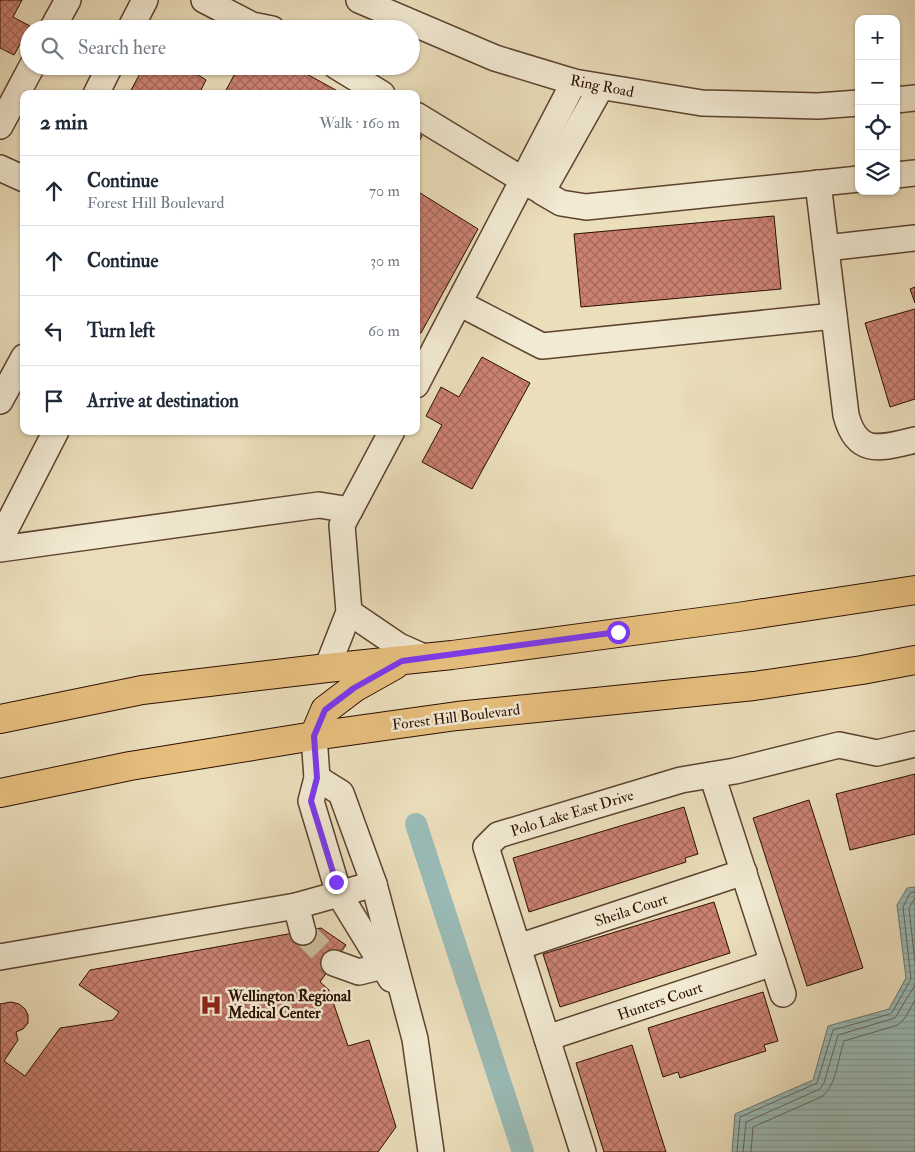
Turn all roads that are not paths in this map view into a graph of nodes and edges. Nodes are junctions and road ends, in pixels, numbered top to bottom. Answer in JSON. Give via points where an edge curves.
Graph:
{"nodes":[{"id":1,"x":68,"y":0,"type":"edge"},
{"id":2,"x":145,"y":0,"type":"edge"},
{"id":3,"x":204,"y":0,"type":"edge"},
{"id":4,"x":372,"y":3,"type":"edge"},
{"id":5,"x":57,"y":20,"type":"edge"},
{"id":6,"x":135,"y":20,"type":"edge"},
{"id":7,"x":242,"y":20,"type":"edge"},
{"id":8,"x":410,"y":20,"type":"edge"},
{"id":9,"x":420,"y":24,"type":"edge"},
{"id":10,"x":27,"y":75,"type":"edge"},
{"id":11,"x":106,"y":75,"type":"edge"},
{"id":12,"x":351,"y":75,"type":"edge"},
{"id":13,"x":574,"y":82,"type":"junction"},
{"id":14,"x":601,"y":87,"type":"junction"},
{"id":15,"x":98,"y":90,"type":"edge"},
{"id":16,"x":375,"y":90,"type":"edge"},
{"id":17,"x":915,"y":98,"type":"edge"},
{"id":18,"x":900,"y":100,"type":"edge"},
{"id":19,"x":855,"y":103,"type":"edge"},
{"id":20,"x":420,"y":117,"type":"edge"},
{"id":21,"x":0,"y":126,"type":"edge"},
{"id":22,"x":0,"y":168,"type":"edge"},
{"id":23,"x":915,"y":173,"type":"edge"},
{"id":24,"x":900,"y":175,"type":"edge"},
{"id":25,"x":20,"y":178,"type":"edge"},
{"id":26,"x":855,"y":179,"type":"edge"},
{"id":27,"x":818,"y":183,"type":"junction"},
{"id":28,"x":533,"y":186,"type":"junction"},
{"id":29,"x":915,"y":238,"type":"edge"},
{"id":30,"x":826,"y":248,"type":"junction"},
{"id":31,"x":459,"y":303,"type":"junction"},
{"id":32,"x":834,"y":316,"type":"junction"},
{"id":33,"x":20,"y":364,"type":"edge"},
{"id":34,"x":420,"y":377,"type":"edge"},
{"id":35,"x":0,"y":401,"type":"edge"},
{"id":36,"x":54,"y":435,"type":"edge"},
{"id":37,"x":390,"y":435,"type":"edge"},
{"id":38,"x":915,"y":440,"type":"edge"},
{"id":39,"x":350,"y":510,"type":"junction"},
{"id":40,"x":2,"y":534,"type":"edge"},
{"id":41,"x":915,"y":590,"type":"edge"},
{"id":42,"x":349,"y":612,"type":"junction"},
{"id":43,"x":414,"y":660,"type":"junction"},
{"id":44,"x":915,"y":660,"type":"edge"},
{"id":45,"x":327,"y":668,"type":"junction"},
{"id":46,"x":0,"y":719,"type":"edge"},
{"id":47,"x":314,"y":736,"type":"junction"},
{"id":48,"x":915,"y":744,"type":"edge"},
{"id":49,"x":712,"y":775,"type":"junction"},
{"id":50,"x":317,"y":778,"type":"junction"},
{"id":51,"x":0,"y":793,"type":"edge"},
{"id":52,"x":744,"y":872,"type":"junction"},
{"id":53,"x":374,"y":884,"type":"junction"},
{"id":54,"x":339,"y":894,"type":"junction"},
{"id":55,"x":296,"y":906,"type":"junction"},
{"id":56,"x":303,"y":932,"type":"tunnel mouth"},
{"id":57,"x":518,"y":947,"type":"junction"},
{"id":58,"x":0,"y":957,"type":"edge"},
{"id":59,"x":334,"y":963,"type":"tunnel mouth"},
{"id":60,"x":773,"y":963,"type":"junction"},
{"id":61,"x":384,"y":966,"type":"junction"},
{"id":62,"x":783,"y":994,"type":"dead end"},
{"id":63,"x":408,"y":1010,"type":"junction"},
{"id":64,"x":547,"y":1038,"type":"junction"},
{"id":65,"x":432,"y":1152,"type":"edge"},
{"id":66,"x":583,"y":1152,"type":"edge"}],
"edges":[{"from":1,"to":5,"type":"street"},
{"from":2,"to":6,"type":"street"},
{"from":3,"to":7,"type":"street"},
{"from":4,"to":8,"type":"street","name":"Ring Road"},
{"from":9,"to":13,"type":"street","name":"Ring Road","via":[[495,58]]},
{"from":10,"to":21,"type":"street"},
{"from":11,"to":15,"type":"street"},
{"from":12,"to":16,"type":"street"},
{"from":13,"to":14,"type":"street","name":"Ring Road"},
{"from":13,"to":28,"type":"street"},
{"from":14,"to":19,"type":"street","name":"Ring Road","via":[[702,103],[818,106]]},
{"from":14,"to":28,"type":"street"},
{"from":17,"to":18,"type":"street"},
{"from":20,"to":28,"type":"street"},
{"from":22,"to":25,"type":"street"},
{"from":23,"to":24,"type":"street"},
{"from":26,"to":27,"type":"street"},
{"from":27,"to":28,"type":"street","via":[[586,207],[561,203]]},
{"from":27,"to":30,"type":"street"},
{"from":28,"to":31,"type":"street"},
{"from":29,"to":30,"type":"street"},
{"from":30,"to":32,"type":"street"},
{"from":31,"to":32,"type":"street","via":[[542,346]]},
{"from":31,"to":34,"type":"street"},
{"from":32,"to":38,"type":"street","via":[[850,429],[859,441],[872,447]]},
{"from":33,"to":35,"type":"street"},
{"from":36,"to":40,"type":"street"},
{"from":37,"to":39,"type":"street"},
{"from":39,"to":40,"type":"street","via":[[319,505]]},
{"from":39,"to":42,"type":"street","via":[[342,525]]},
{"from":41,"to":43,"type":"main road"},
{"from":42,"to":43,"type":"street"},
{"from":42,"to":45,"type":"street"},
{"from":43,"to":45,"type":"main road"},
{"from":43,"to":47,"type":"main road","via":[[354,688],[325,710]]},
{"from":44,"to":47,"type":"main road","name":"Forest Hill Boulevard","via":[[754,686],[457,716]]},
{"from":45,"to":46,"type":"main road","via":[[142,690]]},
{"from":47,"to":50,"type":"street"},
{"from":47,"to":51,"type":"main road","name":"Forest Hill Boulevard","via":[[130,766]]},
{"from":48,"to":49,"type":"street","name":"Polo Lake East Drive","via":[[878,753],[839,745]]},
{"from":49,"to":52,"type":"street"},
{"from":49,"to":57,"type":"street","name":"Polo Lake East Drive","via":[[682,780],[498,835],[486,847]]},
{"from":50,"to":53,"type":"street","via":[[341,794]]},
{"from":50,"to":54,"type":"street","via":[[311,801]]},
{"from":52,"to":57,"type":"street","name":"Sheila Court"},
{"from":52,"to":60,"type":"street"},
{"from":53,"to":54,"type":"street"},
{"from":53,"to":63,"type":"street"},
{"from":54,"to":55,"type":"street"},
{"from":54,"to":61,"type":"street"},
{"from":55,"to":56,"type":"street"},
{"from":55,"to":58,"type":"street"},
{"from":57,"to":64,"type":"street","name":"Polo Lake East Drive"},
{"from":59,"to":61,"type":"street","via":[[359,972]]},
{"from":60,"to":62,"type":"street"},
{"from":60,"to":64,"type":"street","name":"Hunters Court"},
{"from":61,"to":63,"type":"street"},
{"from":63,"to":65,"type":"street"},
{"from":64,"to":66,"type":"street","name":"Polo Lake East Drive"}]}
